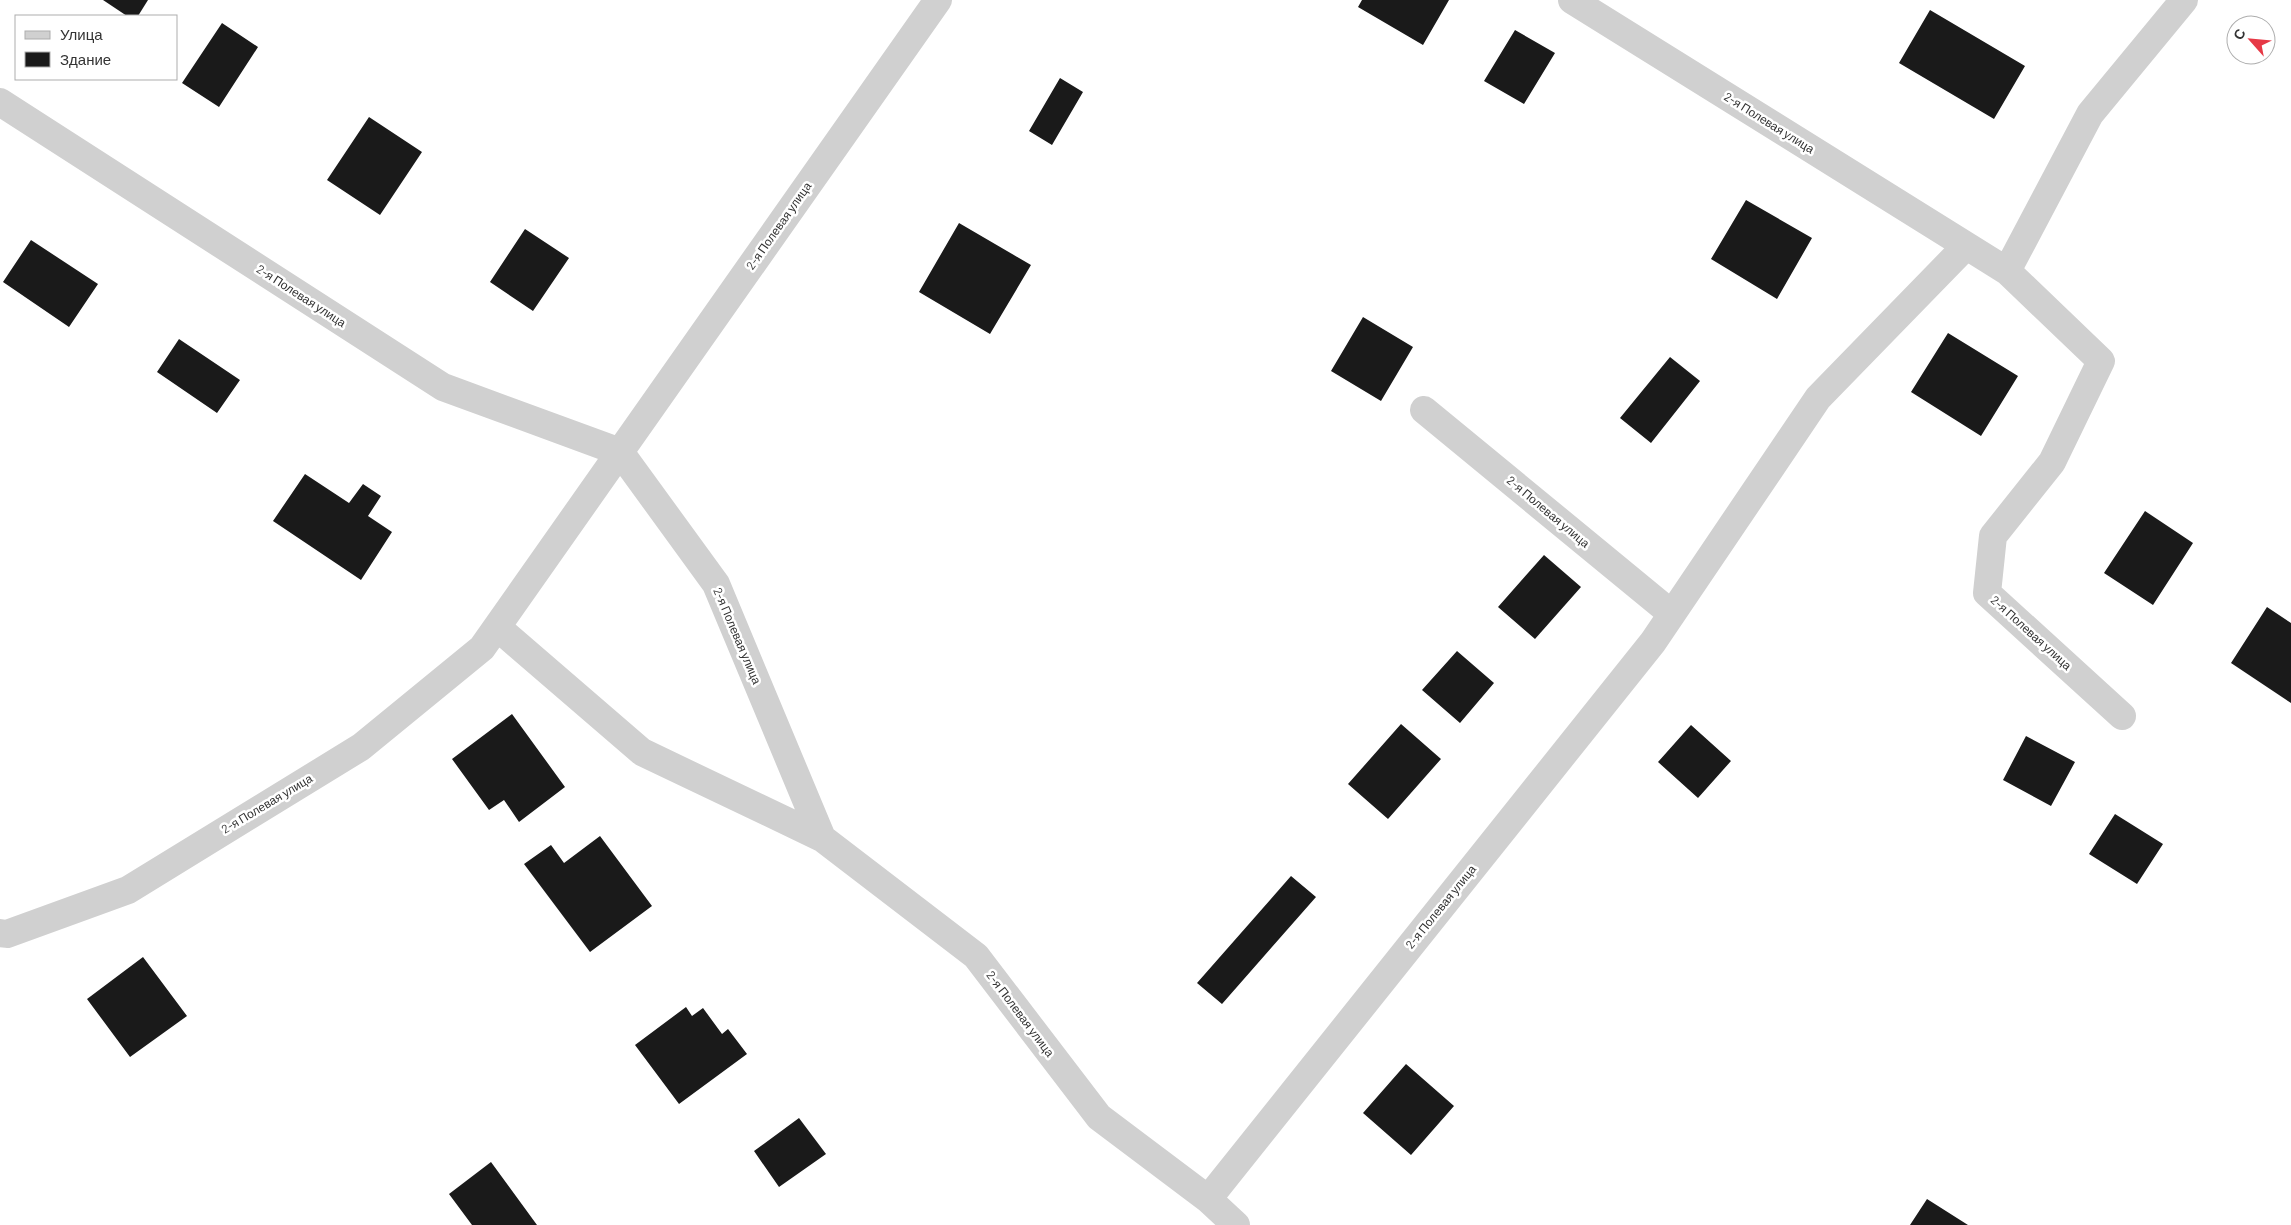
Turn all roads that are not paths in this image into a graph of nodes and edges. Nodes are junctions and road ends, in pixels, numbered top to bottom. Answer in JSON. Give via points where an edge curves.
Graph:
{"nodes":[{"id":1,"x":938,"y":0,"type":"edge"},
{"id":2,"x":1572,"y":0,"type":"edge"},
{"id":3,"x":2184,"y":0,"type":"edge"},
{"id":4,"x":0,"y":102,"type":"edge"},
{"id":5,"x":1966,"y":246,"type":"junction"},
{"id":6,"x":2007,"y":271,"type":"junction"},
{"id":7,"x":1424,"y":410,"type":"dead end"},
{"id":8,"x":620,"y":452,"type":"junction"},
{"id":9,"x":1672,"y":614,"type":"junction"},
{"id":10,"x":497,"y":627,"type":"junction"},
{"id":11,"x":2122,"y":716,"type":"dead end"},
{"id":12,"x":822,"y":838,"type":"junction"},
{"id":13,"x":2,"y":935,"type":"edge"},
{"id":14,"x":1208,"y":1199,"type":"junction"},
{"id":15,"x":1236,"y":1225,"type":"edge"}],
"edges":[{"from":1,"to":8,"type":"street","name":"2-я Полевая улица"},
{"from":2,"to":5,"type":"street","name":"2-я Полевая улица"},
{"from":3,"to":6,"type":"street","via":[[2090,114]]},
{"from":4,"to":8,"type":"street","name":"2-я Полевая улица","via":[[443,387]]},
{"from":5,"to":6,"type":"street","name":"2-я Полевая улица"},
{"from":5,"to":9,"type":"street","name":"2-я Полевая улица","via":[[1818,398]]},
{"from":6,"to":11,"type":"street","name":"2-я Полевая улица","via":[[2101,361],[2052,462],[1994,536],[1987,593]]},
{"from":7,"to":9,"type":"street","name":"2-я Полевая улица"},
{"from":8,"to":10,"type":"street","name":"2-я Полевая улица"},
{"from":8,"to":12,"type":"street","name":"2-я Полевая улица","via":[[716,584]]},
{"from":9,"to":14,"type":"street","name":"2-я Полевая улица","via":[[1654,642]]},
{"from":10,"to":12,"type":"street","name":"2-я Полевая улица","via":[[642,752]]},
{"from":10,"to":13,"type":"street","name":"2-я Полевая улица","via":[[482,648],[361,747],[128,890]]},
{"from":12,"to":14,"type":"street","name":"2-я Полевая улица","via":[[976,956],[1099,1117]]},
{"from":14,"to":15,"type":"street","name":"2-я Полевая улица"}]}
